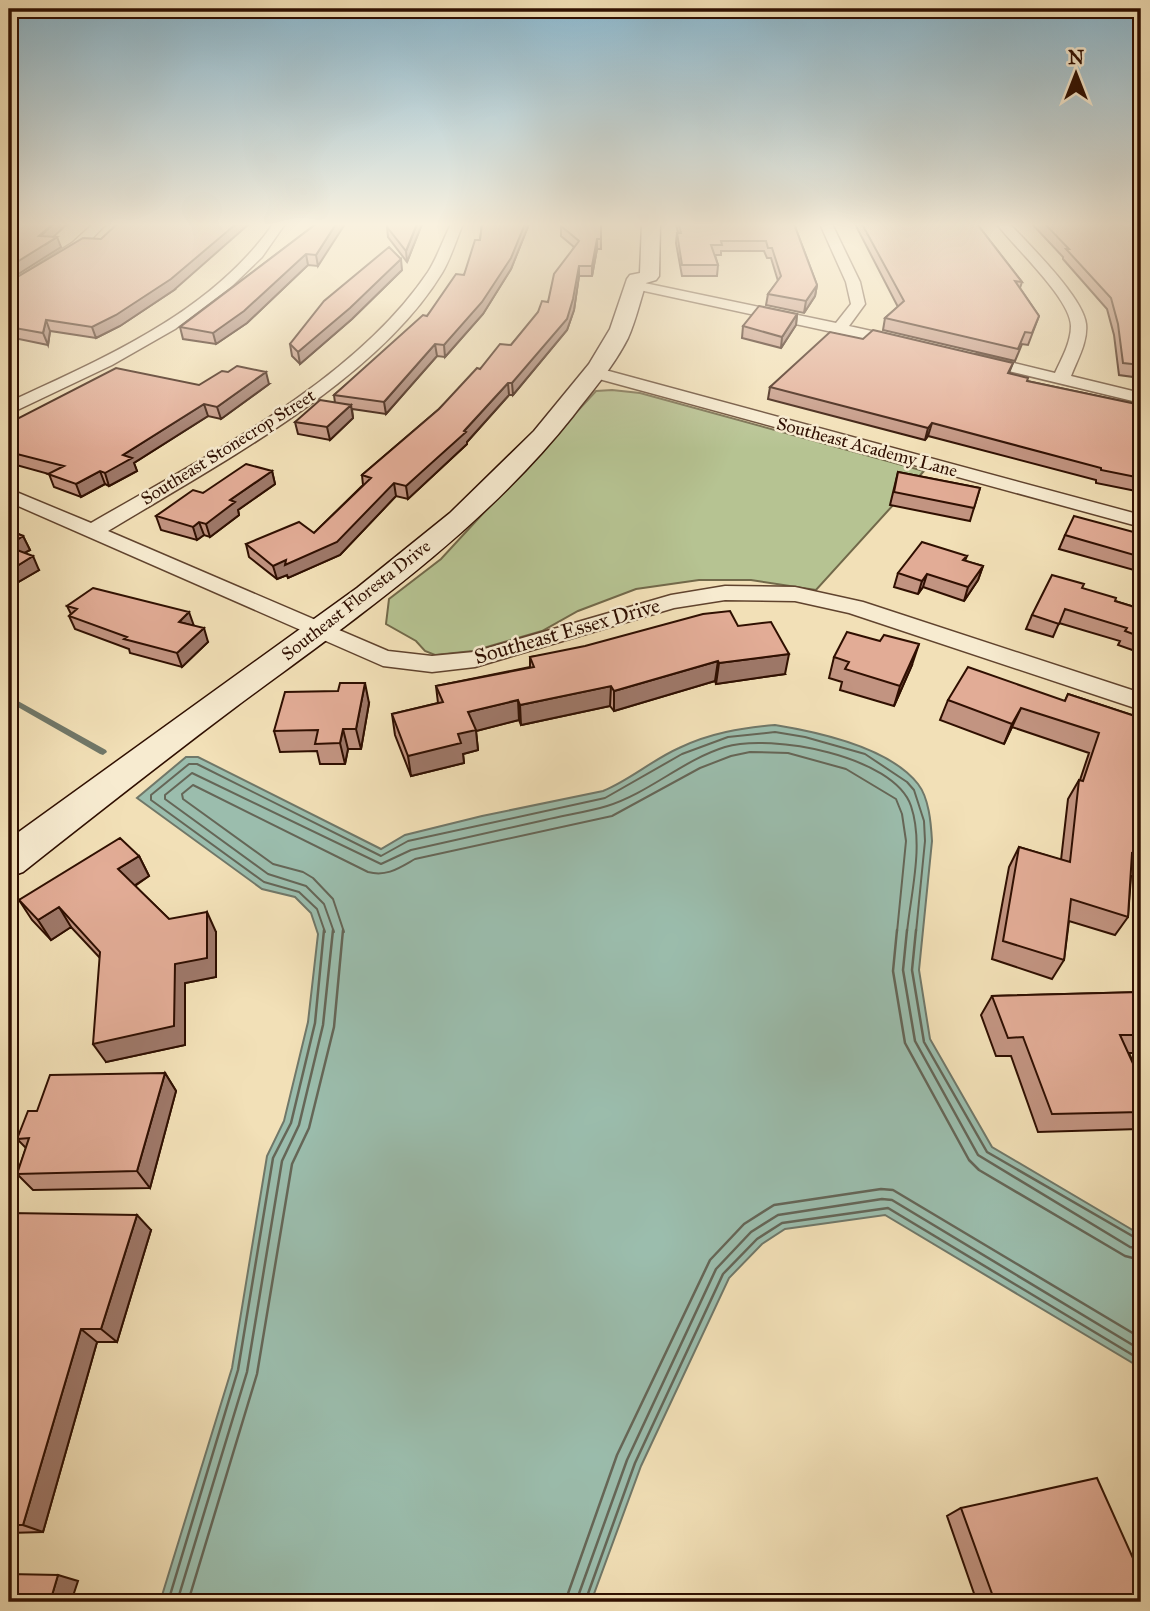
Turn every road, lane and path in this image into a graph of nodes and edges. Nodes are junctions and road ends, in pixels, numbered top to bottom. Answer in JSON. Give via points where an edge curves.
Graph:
{"nodes":[{"id":1,"x":205,"y":299,"type":"edge"},
{"id":2,"x":415,"y":299,"type":"edge"},
{"id":3,"x":631,"y":299,"type":"edge"},
{"id":4,"x":714,"y":299,"type":"edge"},
{"id":5,"x":857,"y":299,"type":"edge"},
{"id":6,"x":1065,"y":299,"type":"edge"},
{"id":7,"x":841,"y":327,"type":"junction"},
{"id":8,"x":919,"y":345,"type":"edge"},
{"id":9,"x":958,"y":355,"type":"edge"},
{"id":10,"x":594,"y":372,"type":"junction"},
{"id":11,"x":1061,"y":379,"type":"junction"},
{"id":12,"x":1141,"y":397,"type":"edge"},
{"id":13,"x":9,"y":409,"type":"edge"},
{"id":14,"x":9,"y":495,"type":"edge"},
{"id":15,"x":1141,"y":522,"type":"edge"},
{"id":16,"x":93,"y":531,"type":"junction"},
{"id":17,"x":319,"y":630,"type":"junction"},
{"id":18,"x":1141,"y":702,"type":"edge"},
{"id":19,"x":9,"y":860,"type":"edge"}],
"edges":[{"from":1,"to":13,"type":"street","via":[[176,323]]},
{"from":2,"to":16,"type":"street","name":"Southeast Stonecrop Street","via":[[357,359],[299,405]]},
{"from":3,"to":10,"type":"street","name":"Southeast Floresta Drive","via":[[621,331]]},
{"from":4,"to":7,"type":"street"},
{"from":5,"to":7,"type":"street"},
{"from":6,"to":11,"type":"street","via":[[1078,320]]},
{"from":7,"to":8,"type":"street"},
{"from":9,"to":11,"type":"street"},
{"from":10,"to":15,"type":"street","name":"Southeast Academy Lane"},
{"from":10,"to":17,"type":"street","name":"Southeast Floresta Drive","via":[[559,419],[500,480],[435,540]]},
{"from":11,"to":12,"type":"street"},
{"from":14,"to":16,"type":"street","name":"Southeast Essex Drive"},
{"from":16,"to":17,"type":"street","name":"Southeast Essex Drive"},
{"from":17,"to":18,"type":"street","name":"Southeast Essex Drive","via":[[383,658],[432,664],[475,659],[671,602],[724,593],[795,594],[855,607]]},
{"from":17,"to":19,"type":"street","name":"Southeast Floresta Drive"}]}
